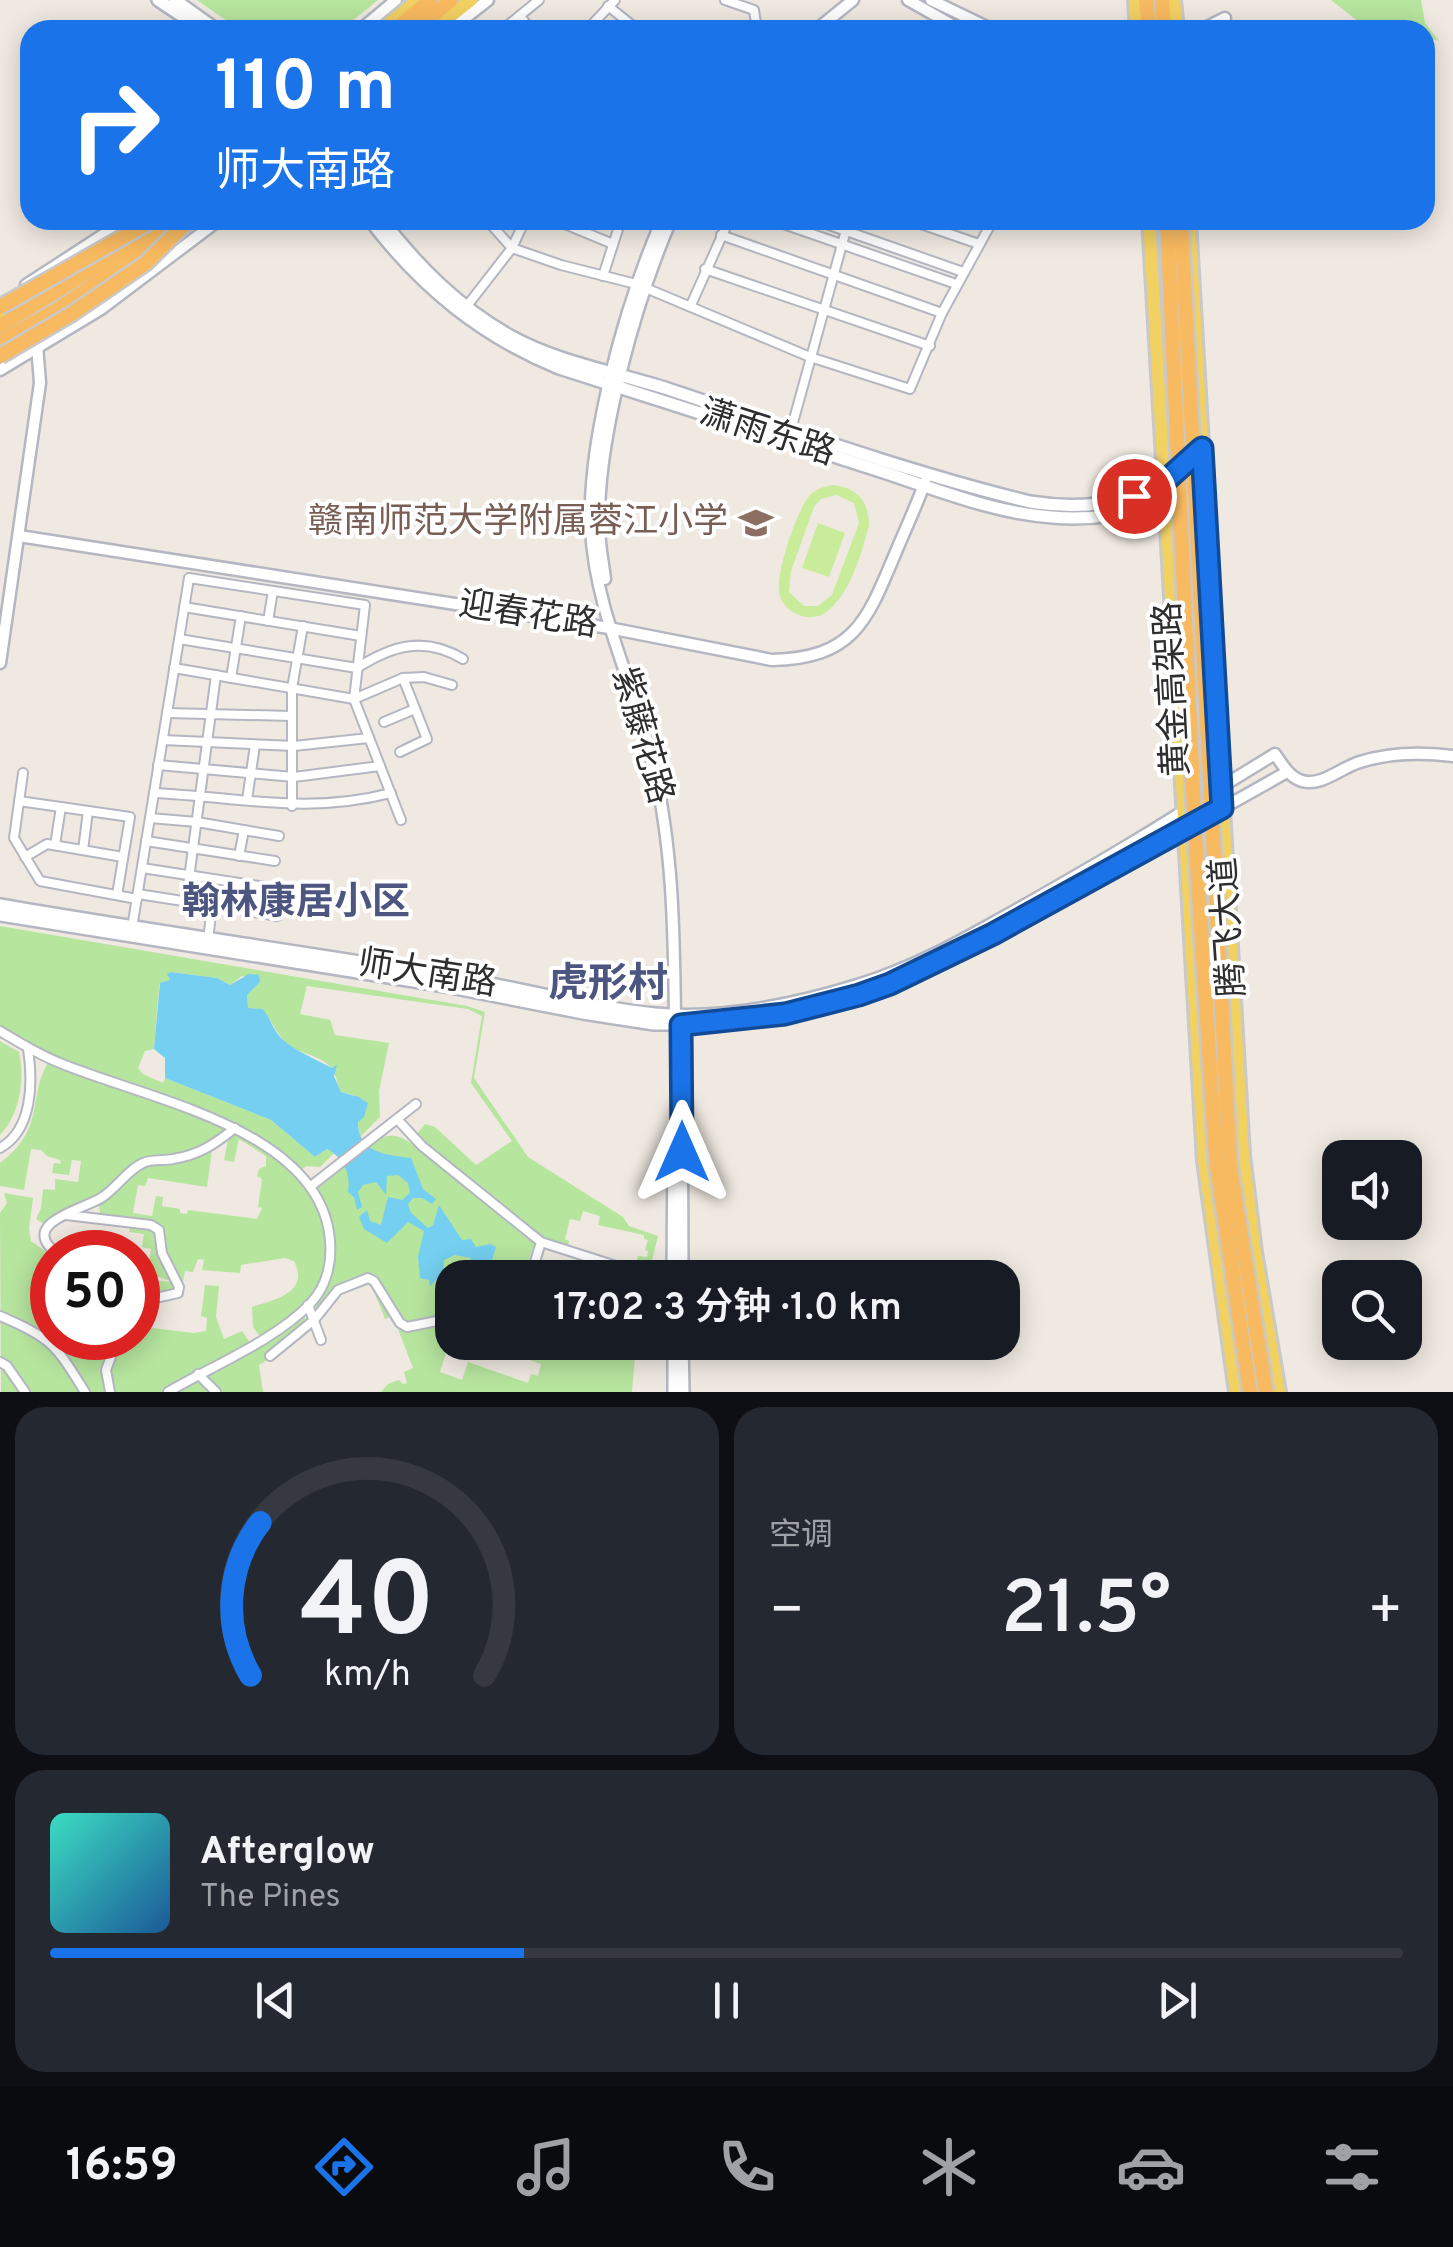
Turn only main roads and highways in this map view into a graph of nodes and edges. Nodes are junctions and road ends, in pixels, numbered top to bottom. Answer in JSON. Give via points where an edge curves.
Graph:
{"nodes":[{"id":1,"x":158,"y":0,"type":"edge"},
{"id":2,"x":175,"y":0,"type":"edge"},
{"id":3,"x":418,"y":0,"type":"edge"},
{"id":4,"x":430,"y":0,"type":"edge"},
{"id":5,"x":451,"y":0,"type":"edge"},
{"id":6,"x":471,"y":0,"type":"edge"},
{"id":7,"x":188,"y":20,"type":"edge"},
{"id":8,"x":204,"y":20,"type":"edge"},
{"id":9,"x":393,"y":20,"type":"edge"},
{"id":10,"x":407,"y":20,"type":"edge"},
{"id":11,"x":427,"y":20,"type":"edge"},
{"id":12,"x":446,"y":20,"type":"edge"},
{"id":13,"x":133,"y":230,"type":"edge"},
{"id":14,"x":138,"y":230,"type":"edge"},
{"id":15,"x":151,"y":230,"type":"edge"},
{"id":16,"x":175,"y":230,"type":"edge"},
{"id":17,"x":178,"y":230,"type":"edge"},
{"id":18,"x":184,"y":230,"type":"edge"},
{"id":19,"x":378,"y":230,"type":"edge"},
{"id":20,"x":390,"y":230,"type":"edge"},
{"id":21,"x":1150,"y":230,"type":"edge"},
{"id":22,"x":1166,"y":230,"type":"edge"},
{"id":23,"x":1182,"y":230,"type":"edge"},
{"id":24,"x":1190,"y":230,"type":"edge"},
{"id":25,"x":0,"y":304,"type":"edge"},
{"id":26,"x":463,"y":311,"type":"junction"},
{"id":27,"x":0,"y":317,"type":"edge"},
{"id":28,"x":0,"y":326,"type":"edge"},
{"id":29,"x":0,"y":342,"type":"edge"},
{"id":30,"x":0,"y":354,"type":"edge"},
{"id":31,"x":617,"y":379,"type":"junction"},
{"id":32,"x":1202,"y":448,"type":"junction"},
{"id":33,"x":1203,"y":467,"type":"junction"},
{"id":34,"x":926,"y":479,"type":"junction"},
{"id":35,"x":1163,"y":483,"type":"junction"},
{"id":36,"x":1164,"y":498,"type":"junction"},
{"id":37,"x":1221,"y":787,"type":"junction"},
{"id":38,"x":1222,"y":808,"type":"junction"},
{"id":39,"x":1183,"y":813,"type":"junction"},
{"id":40,"x":1184,"y":830,"type":"junction"},
{"id":41,"x":0,"y":905,"type":"edge"},
{"id":42,"x":0,"y":915,"type":"edge"},
{"id":43,"x":678,"y":1020,"type":"junction"},
{"id":44,"x":673,"y":1260,"type":"edge"},
{"id":45,"x":682,"y":1260,"type":"edge"},
{"id":46,"x":674,"y":1360,"type":"edge"},
{"id":47,"x":682,"y":1360,"type":"edge"},
{"id":48,"x":674,"y":1392,"type":"edge"},
{"id":49,"x":682,"y":1392,"type":"edge"},
{"id":50,"x":1236,"y":1392,"type":"edge"},
{"id":51,"x":1250,"y":1392,"type":"edge"},
{"id":52,"x":1266,"y":1392,"type":"edge"},
{"id":53,"x":1279,"y":1392,"type":"edge"}],
"edges":[{"from":1,"to":7,"type":"main road"},
{"from":2,"to":8,"type":"main road"},
{"from":3,"to":9,"type":"main road"},
{"from":4,"to":10,"type":"highway"},
{"from":5,"to":11,"type":"highway"},
{"from":6,"to":12,"type":"main road"},
{"from":13,"to":25,"type":"highway","bridge":true},
{"from":14,"to":27,"type":"main road"},
{"from":15,"to":28,"type":"highway"},
{"from":16,"to":29,"type":"highway","bridge":true},
{"from":17,"to":30,"type":"highway","bridge":true,"via":[[146,263]]},
{"from":18,"to":30,"type":"main road"},
{"from":19,"to":26,"type":"main road","name":"潇雨东路","via":[[406,265]]},
{"from":20,"to":26,"type":"main road","name":"潇雨东路"},
{"from":21,"to":35,"type":"main road","name":"腾飞大道"},
{"from":22,"to":51,"type":"highway","name":"黄金高架路","bridge":true,"via":[[1216,1161]]},
{"from":23,"to":52,"type":"highway","name":"黄金高架路","bridge":true,"via":[[1230,1164]]},
{"from":24,"to":32,"type":"main road","name":"腾飞大道"},
{"from":26,"to":31,"type":"main road","name":"潇雨东路","via":[[523,353]]},
{"from":31,"to":34,"type":"main road","name":"潇雨东路"},
{"from":31,"to":34,"type":"main road","name":"潇雨东路","via":[[791,430]]},
{"from":32,"to":33,"type":"main road","name":"腾飞大道"},
{"from":32,"to":35,"type":"main road","name":"潇雨东路"},
{"from":33,"to":36,"type":"main road","name":"潇雨东路"},
{"from":33,"to":37,"type":"main road","name":"腾飞大道"},
{"from":34,"to":35,"type":"main road","name":"潇雨东路","via":[[1051,506],[1134,496]]},
{"from":34,"to":36,"type":"main road","name":"潇雨东路","via":[[985,504],[1051,517],[1105,514]]},
{"from":35,"to":36,"type":"main road","name":"腾飞大道"},
{"from":36,"to":39,"type":"main road","name":"腾飞大道"},
{"from":37,"to":38,"type":"main road","name":"腾飞大道"},
{"from":37,"to":39,"type":"main road","name":"师大南路"},
{"from":38,"to":40,"type":"main road","name":"师大南路"},
{"from":38,"to":53,"type":"main road","name":"腾飞大道","via":[[1244,1155]]},
{"from":39,"to":40,"type":"main road","name":"腾飞大道"},
{"from":39,"to":43,"type":"main road","name":"师大南路","via":[[987,927],[887,975],[784,1003]]},
{"from":40,"to":43,"type":"main road","name":"师大南路","via":[[890,984],[785,1014]]},
{"from":40,"to":50,"type":"main road","name":"腾飞大道","via":[[1204,1160]]},
{"from":41,"to":43,"type":"main road","name":"师大南路"},
{"from":42,"to":43,"type":"main road","name":"师大南路","via":[[582,1013]]},
{"from":43,"to":44,"type":"main road"},
{"from":43,"to":45,"type":"main road"},
{"from":46,"to":48,"type":"main road"},
{"from":47,"to":49,"type":"main road"}]}
